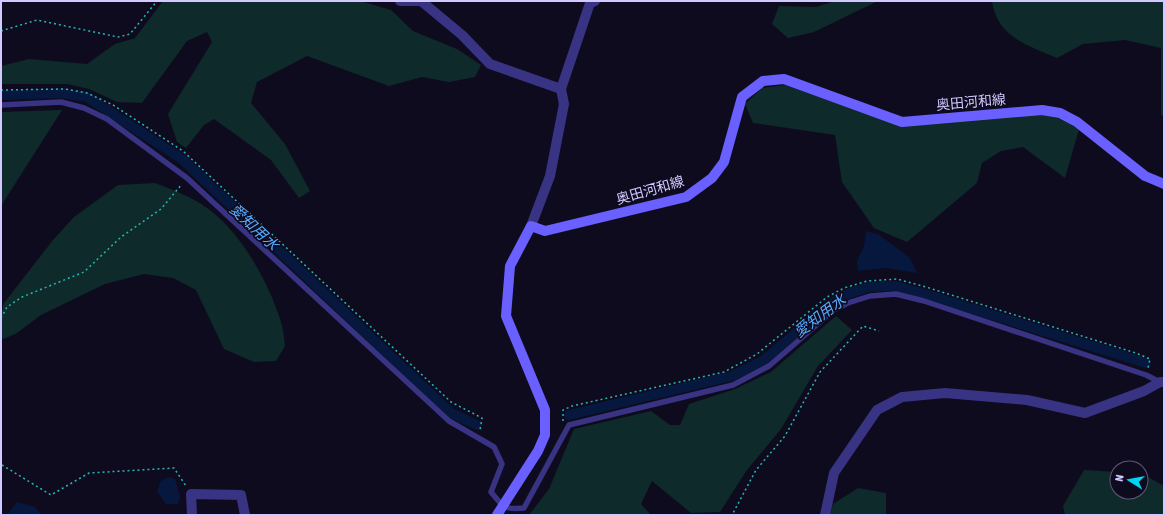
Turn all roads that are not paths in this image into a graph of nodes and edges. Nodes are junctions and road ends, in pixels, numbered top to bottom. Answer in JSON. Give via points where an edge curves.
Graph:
{"nodes":[{"id":1,"x":400,"y":1,"type":"edge"},
{"id":2,"x":592,"y":2,"type":"edge"},
{"id":3,"x":561,"y":89,"type":"junction"},
{"id":4,"x":1,"y":104,"type":"edge"},
{"id":5,"x":1164,"y":184,"type":"edge"},
{"id":6,"x":531,"y":226,"type":"junction"},
{"id":7,"x":1162,"y":382,"type":"edge"},
{"id":8,"x":502,"y":506,"type":"junction"},
{"id":9,"x":192,"y":515,"type":"edge"},
{"id":10,"x":245,"y":515,"type":"edge"},
{"id":11,"x":497,"y":515,"type":"edge"},
{"id":12,"x":824,"y":515,"type":"edge"}],
"edges":[{"from":1,"to":3,"type":"street","via":[[421,1],[462,35],[490,64]]},
{"from":2,"to":3,"type":"street"},
{"from":3,"to":6,"type":"street","via":[[564,104],[550,176]]},
{"from":4,"to":8,"type":"lane","via":[[62,102],[84,108],[108,119],[187,178],[449,421],[494,447],[502,464],[491,492]]},
{"from":5,"to":6,"type":"main road","name":"奥田河和線","via":[[1145,176],[1077,122],[1060,113],[1042,110],[902,122],[784,80],[763,81],[742,97],[724,162],[712,178],[686,197],[545,232]]},
{"from":6,"to":8,"type":"main road","via":[[510,266],[506,316],[545,410],[545,435],[538,451]]},
{"from":7,"to":8,"type":"lane","via":[[924,301],[896,294],[870,296],[834,310],[769,366],[733,385],[569,425],[524,508],[510,510]]},
{"from":7,"to":12,"type":"street","via":[[1085,413],[1026,400],[945,393],[902,397],[877,410],[834,474]]},
{"from":8,"to":11,"type":"main road"},
{"from":9,"to":10,"type":"street","via":[[191,494],[240,494]]}]}
